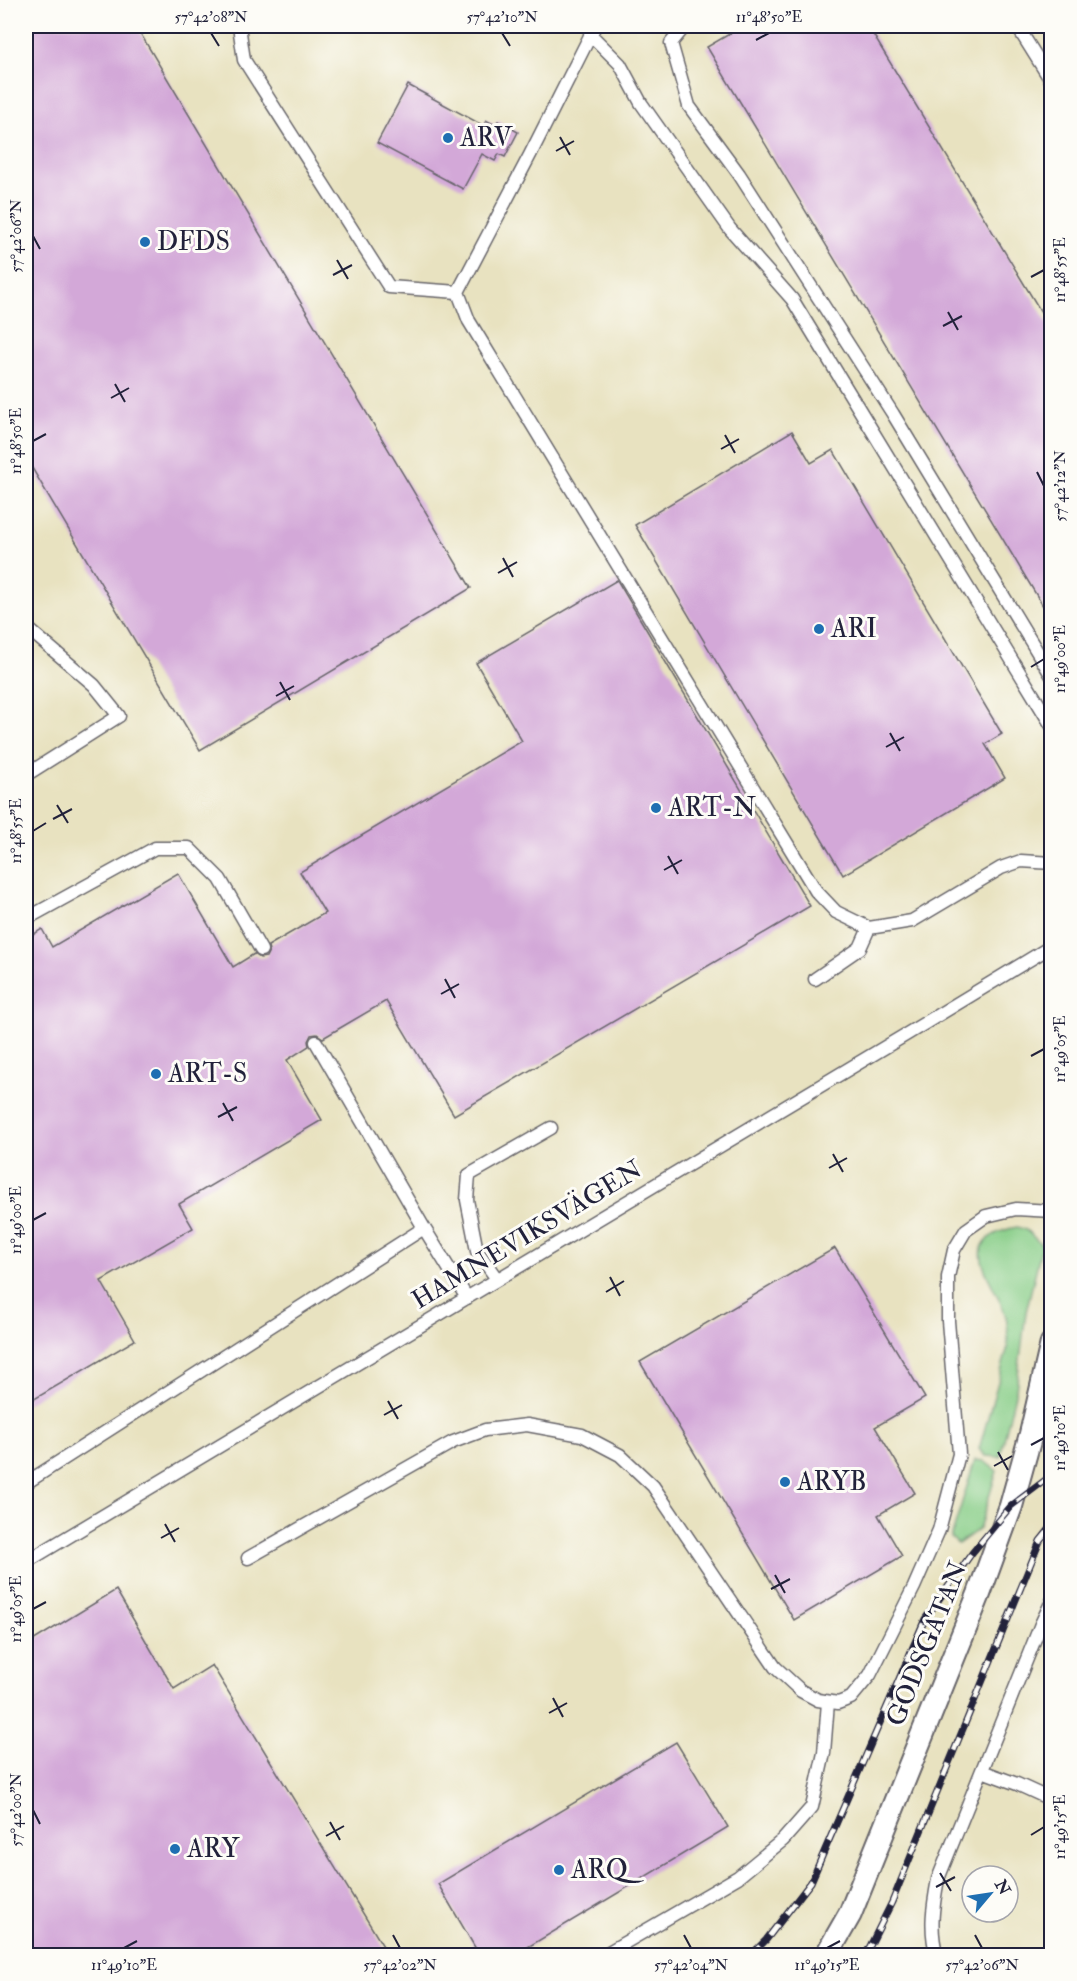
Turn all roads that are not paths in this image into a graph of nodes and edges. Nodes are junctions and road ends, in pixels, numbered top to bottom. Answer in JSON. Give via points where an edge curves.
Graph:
{"nodes":[{"id":1,"x":239,"y":26,"type":"edge"},
{"id":2,"x":685,"y":26,"type":"edge"},
{"id":3,"x":1017,"y":26,"type":"edge"},
{"id":4,"x":593,"y":30,"type":"edge"},
{"id":5,"x":1052,"y":82,"type":"edge"},
{"id":6,"x":458,"y":292,"type":"junction"},
{"id":7,"x":26,"y":627,"type":"edge"},
{"id":8,"x":1052,"y":676,"type":"edge"},
{"id":9,"x":1052,"y":726,"type":"edge"},
{"id":10,"x":26,"y":775,"type":"edge"},
{"id":11,"x":1052,"y":863,"type":"edge"},
{"id":12,"x":26,"y":919,"type":"edge"},
{"id":13,"x":869,"y":928,"type":"junction"},
{"id":14,"x":1052,"y":946,"type":"edge"},
{"id":15,"x":261,"y":950,"type":"dead end"},
{"id":16,"x":815,"y":979,"type":"dead end"},
{"id":17,"x":316,"y":1042,"type":"dead end"},
{"id":18,"x":550,"y":1128,"type":"dead end"},
{"id":19,"x":1052,"y":1211,"type":"edge"},
{"id":20,"x":424,"y":1228,"type":"junction"},
{"id":21,"x":497,"y":1279,"type":"junction"},
{"id":22,"x":467,"y":1298,"type":"junction"},
{"id":23,"x":1052,"y":1343,"type":"edge"},
{"id":24,"x":26,"y":1484,"type":"edge"},
{"id":25,"x":248,"y":1558,"type":"dead end"},
{"id":26,"x":26,"y":1562,"type":"edge"},
{"id":27,"x":1052,"y":1601,"type":"edge"},
{"id":28,"x":828,"y":1702,"type":"junction"},
{"id":29,"x":982,"y":1771,"type":"junction"},
{"id":30,"x":1052,"y":1800,"type":"edge"},
{"id":31,"x":602,"y":1956,"type":"edge"},
{"id":32,"x":826,"y":1956,"type":"edge"},
{"id":33,"x":937,"y":1956,"type":"edge"}],
"edges":[{"from":1,"to":6,"type":"lane","via":[[244,60],[389,287]]},
{"from":2,"to":8,"type":"lane","via":[[671,43],[689,106],[740,174]]},
{"from":3,"to":5,"type":"lane"},
{"from":4,"to":6,"type":"lane"},
{"from":4,"to":9,"type":"lane","via":[[620,64],[641,103],[730,230],[792,299]]},
{"from":6,"to":13,"type":"lane","via":[[469,321],[816,891],[836,912]]},
{"from":7,"to":10,"type":"lane","via":[[94,685],[119,716]]},
{"from":11,"to":13,"type":"lane","via":[[1021,861],[1000,868],[912,921]]},
{"from":12,"to":15,"type":"lane","via":[[155,848],[189,849],[220,879]]},
{"from":13,"to":16,"type":"lane","via":[[860,948]]},
{"from":14,"to":21,"type":"lane","name":"HAMNEVIKSVÄGEN"},
{"from":17,"to":20,"type":"lane"},
{"from":18,"to":21,"type":"lane","via":[[469,1175],[467,1200],[477,1251]]},
{"from":19,"to":28,"type":"lane","via":[[1016,1209],[986,1216],[966,1230],[954,1250],[948,1277],[948,1321],[958,1454],[939,1530],[870,1675],[851,1698]]},
{"from":20,"to":22,"type":"lane"},
{"from":20,"to":24,"type":"lane"},
{"from":21,"to":22,"type":"lane","name":"HAMNEVIKSVÄGEN"},
{"from":22,"to":26,"type":"lane","name":"HAMNEVIKSVÄGEN"},
{"from":23,"to":32,"type":"street","name":"GODSGATAN","via":[[1014,1496],[979,1594],[850,1914]]},
{"from":25,"to":28,"type":"lane","via":[[453,1442],[485,1430],[526,1425],[582,1436],[620,1455],[653,1486],[774,1667],[801,1691]]},
{"from":27,"to":29,"type":"lane"},
{"from":28,"to":31,"type":"lane","via":[[824,1752],[812,1807],[783,1840],[738,1877]]},
{"from":29,"to":30,"type":"lane"},
{"from":29,"to":33,"type":"lane","via":[[938,1879],[931,1914]]}]}
